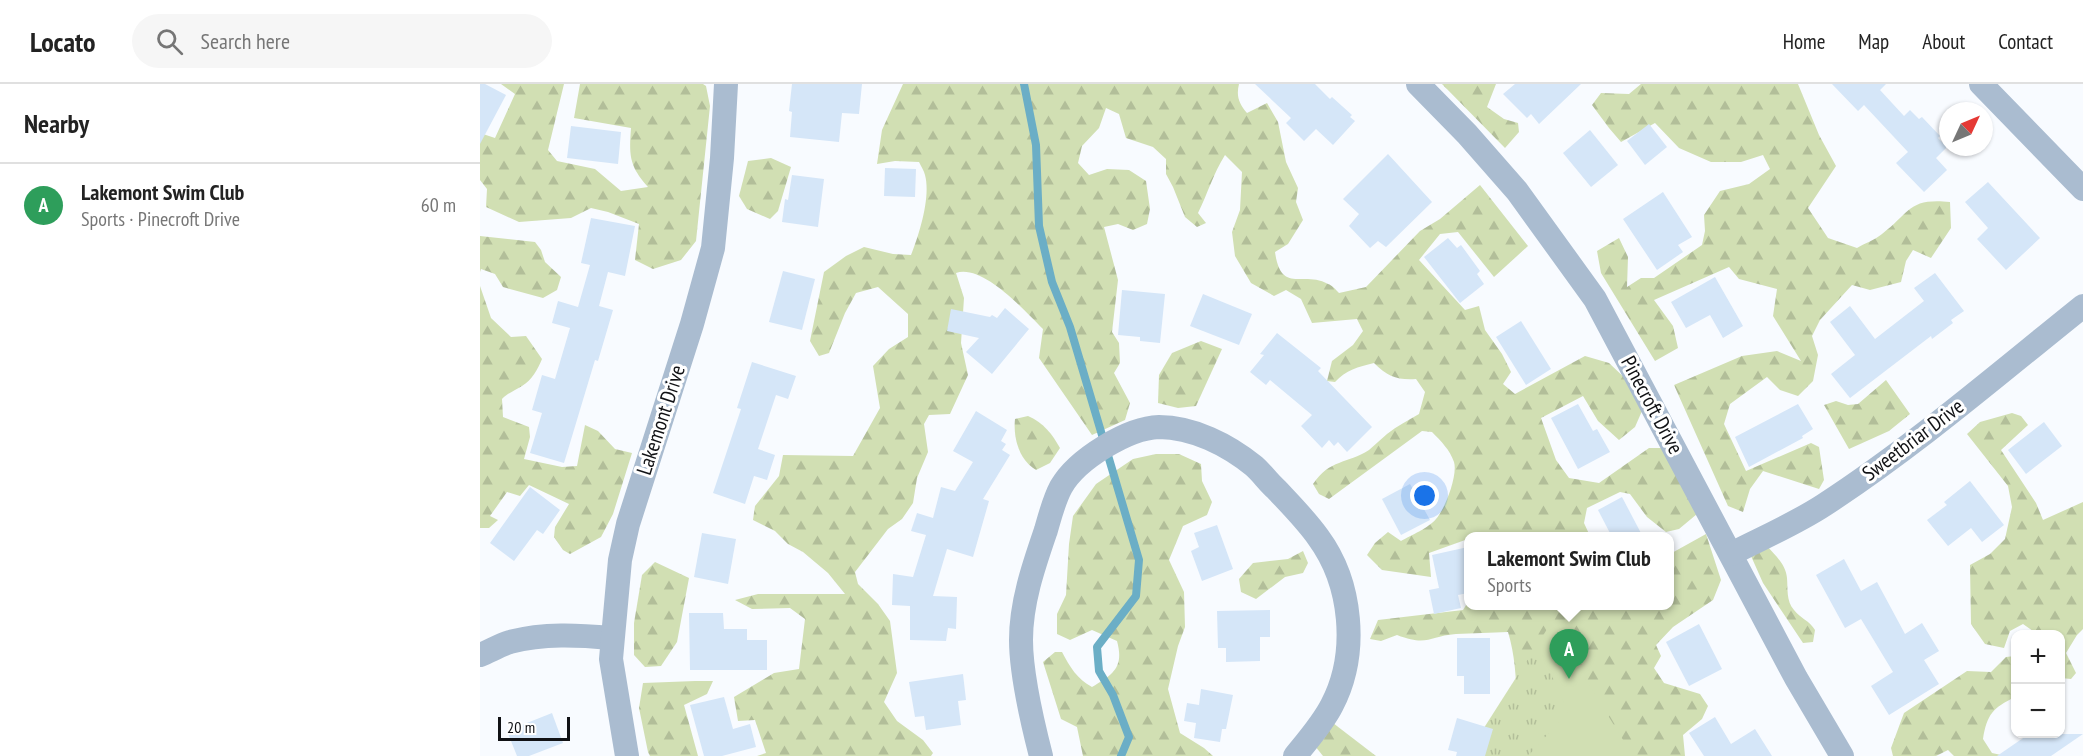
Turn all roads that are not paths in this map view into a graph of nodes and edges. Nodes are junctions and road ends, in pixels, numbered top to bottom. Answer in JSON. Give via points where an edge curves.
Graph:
{"nodes":[{"id":1,"x":726,"y":84,"type":"edge"},
{"id":2,"x":1418,"y":84,"type":"edge"},
{"id":3,"x":1982,"y":84,"type":"edge"},
{"id":4,"x":2083,"y":189,"type":"edge"},
{"id":5,"x":2083,"y":306,"type":"edge"},
{"id":6,"x":1731,"y":554,"type":"junction"},
{"id":7,"x":612,"y":638,"type":"junction"},
{"id":8,"x":480,"y":655,"type":"edge"},
{"id":9,"x":627,"y":756,"type":"edge"},
{"id":10,"x":1041,"y":756,"type":"edge"},
{"id":11,"x":1295,"y":756,"type":"edge"},
{"id":12,"x":1842,"y":756,"type":"edge"}],
"edges":[{"from":1,"to":7,"type":"street","name":"Lakemont Drive","via":[[713,248],[628,524]]},
{"from":2,"to":6,"type":"street","name":"Pinecroft Drive","via":[[1516,191],[1595,299]]},
{"from":3,"to":4,"type":"street"},
{"from":5,"to":6,"type":"street","name":"Sweetbriar Drive","via":[[1922,437],[1870,474],[1822,507]]},
{"from":6,"to":12,"type":"street","name":"Pinecroft Drive"},
{"from":7,"to":8,"type":"street","via":[[541,636],[510,642]]},
{"from":7,"to":9,"type":"street","name":"Lakemont Drive","via":[[611,659]]},
{"from":10,"to":11,"type":"street","via":[[1021,640],[1024,604],[1049,519],[1062,487],[1097,450],[1128,435],[1158,427],[1190,431],[1221,444],[1254,466],[1319,537],[1339,574],[1348,627],[1345,670],[1332,705]]}]}
